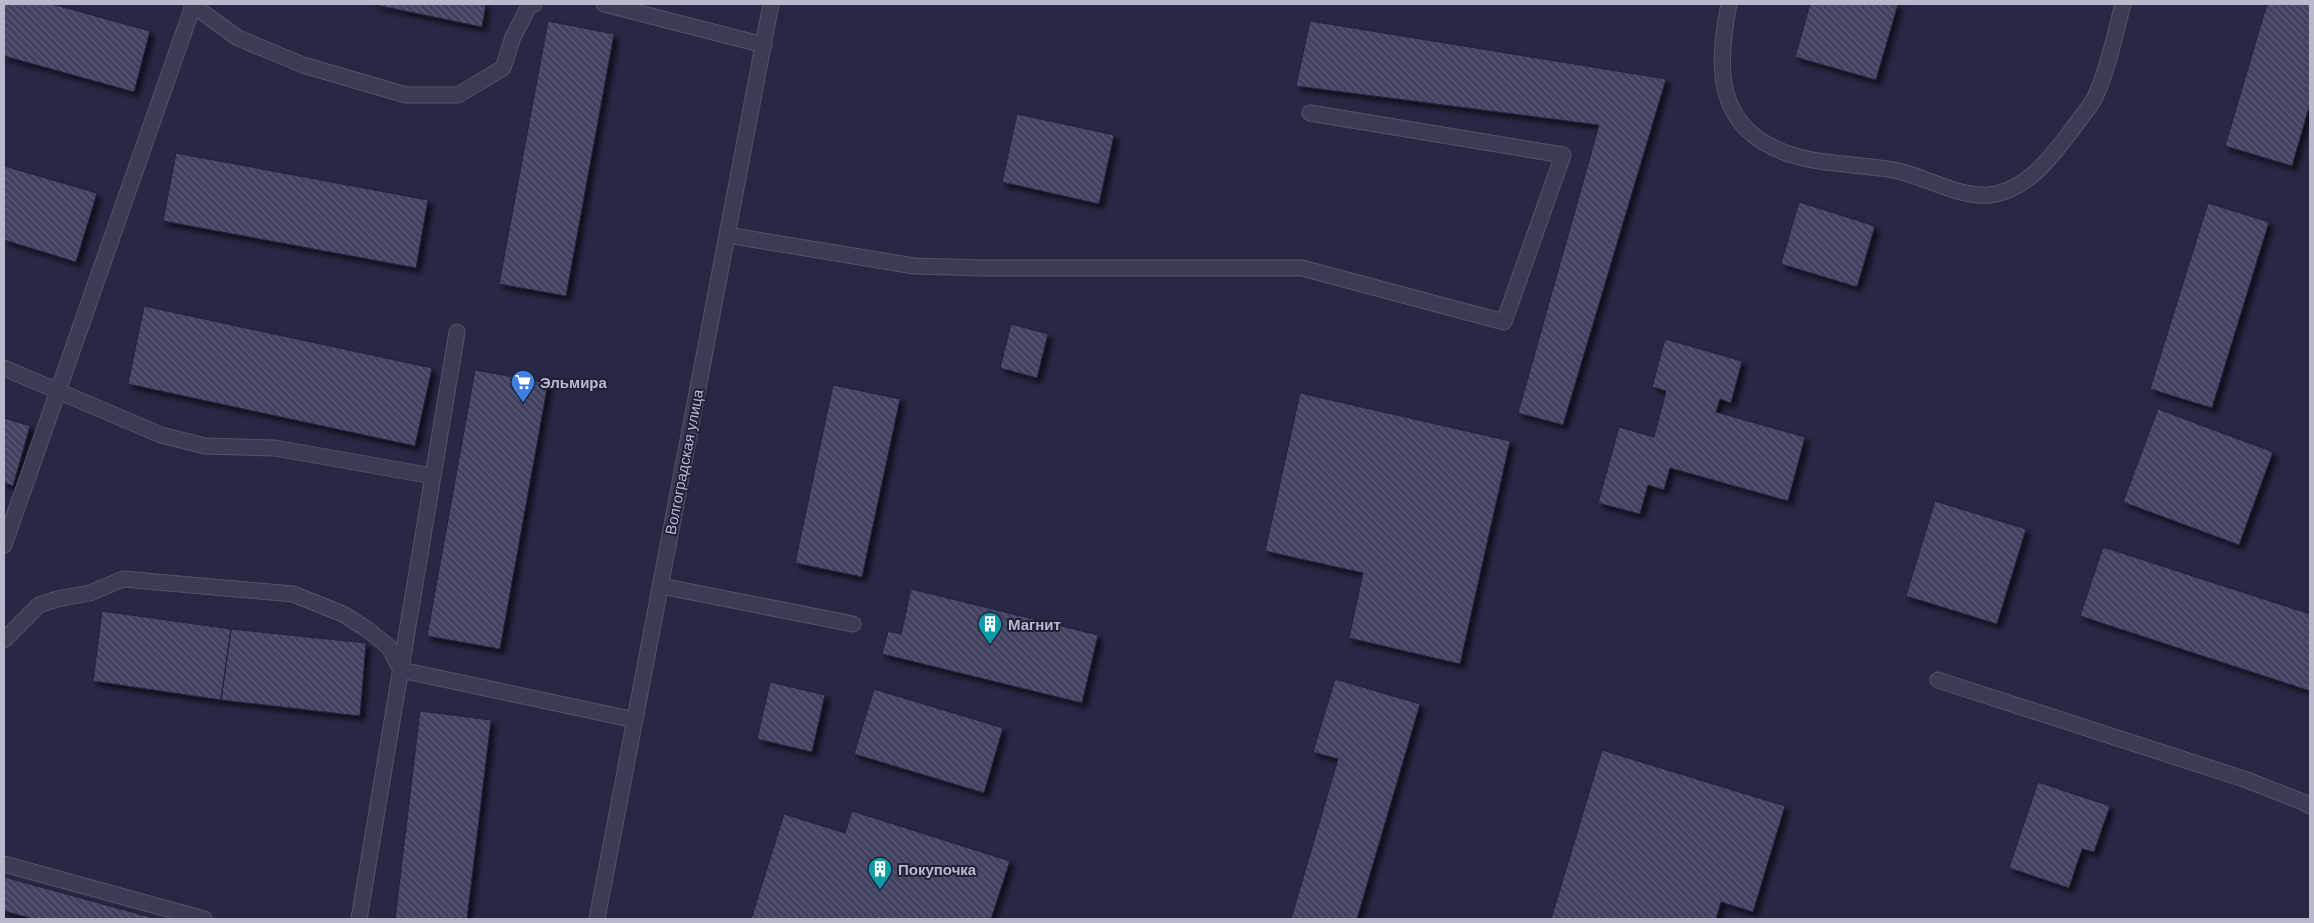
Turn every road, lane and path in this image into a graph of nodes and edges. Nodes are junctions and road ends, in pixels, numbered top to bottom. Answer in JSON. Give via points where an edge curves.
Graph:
{"nodes":[{"id":1,"x":534,"y":4,"type":"edge"},
{"id":2,"x":604,"y":4,"type":"edge"},
{"id":3,"x":771,"y":4,"type":"edge"},
{"id":4,"x":1729,"y":4,"type":"edge"},
{"id":5,"x":2123,"y":4,"type":"edge"},
{"id":6,"x":192,"y":5,"type":"edge"},
{"id":7,"x":764,"y":45,"type":"junction"},
{"id":8,"x":1310,"y":113,"type":"dead end"},
{"id":9,"x":727,"y":235,"type":"junction"},
{"id":10,"x":457,"y":332,"type":"dead end"},
{"id":11,"x":4,"y":368,"type":"edge"},
{"id":12,"x":58,"y":392,"type":"junction"},
{"id":13,"x":433,"y":476,"type":"junction"},
{"id":14,"x":4,"y":545,"type":"edge"},
{"id":15,"x":661,"y":586,"type":"junction"},
{"id":16,"x":853,"y":624,"type":"dead end"},
{"id":17,"x":4,"y":640,"type":"edge"},
{"id":18,"x":401,"y":670,"type":"junction"},
{"id":19,"x":1938,"y":680,"type":"dead end"},
{"id":20,"x":635,"y":720,"type":"junction"},
{"id":21,"x":2310,"y":806,"type":"edge"},
{"id":22,"x":4,"y":864,"type":"edge"},
{"id":23,"x":204,"y":919,"type":"edge"},
{"id":24,"x":359,"y":919,"type":"edge"},
{"id":25,"x":597,"y":919,"type":"edge"}],
"edges":[{"from":1,"to":6,"type":"street","via":[[529,6],[513,37],[503,68],[458,95],[406,95],[303,65],[238,38]]},
{"from":2,"to":7,"type":"street"},
{"from":3,"to":7,"type":"street","name":"Волгоградская улица"},
{"from":4,"to":5,"type":"street","via":[[1720,61],[1724,88],[1738,118],[1757,139],[1789,154],[1895,170],[1962,192],[1989,195],[2013,188],[2038,171],[2096,97]]},
{"from":6,"to":12,"type":"street"},
{"from":7,"to":9,"type":"street","name":"Волгоградская улица"},
{"from":8,"to":9,"type":"street","via":[[1563,155],[1504,322],[1302,268],[914,266]]},
{"from":9,"to":15,"type":"street","name":"Волгоградская улица"},
{"from":10,"to":13,"type":"street"},
{"from":11,"to":12,"type":"street"},
{"from":12,"to":13,"type":"street","via":[[161,435],[205,446],[275,448]]},
{"from":12,"to":14,"type":"street"},
{"from":13,"to":18,"type":"street"},
{"from":15,"to":16,"type":"street"},
{"from":15,"to":20,"type":"street","name":"Волгоградская улица"},
{"from":17,"to":18,"type":"street","via":[[39,605],[90,593],[123,579],[293,594],[343,614],[368,630],[389,648]]},
{"from":18,"to":20,"type":"street"},
{"from":18,"to":24,"type":"street"},
{"from":19,"to":21,"type":"street","via":[[2244,779]]},
{"from":20,"to":25,"type":"street","name":"Волгоградская улица"},
{"from":22,"to":23,"type":"street"}]}
